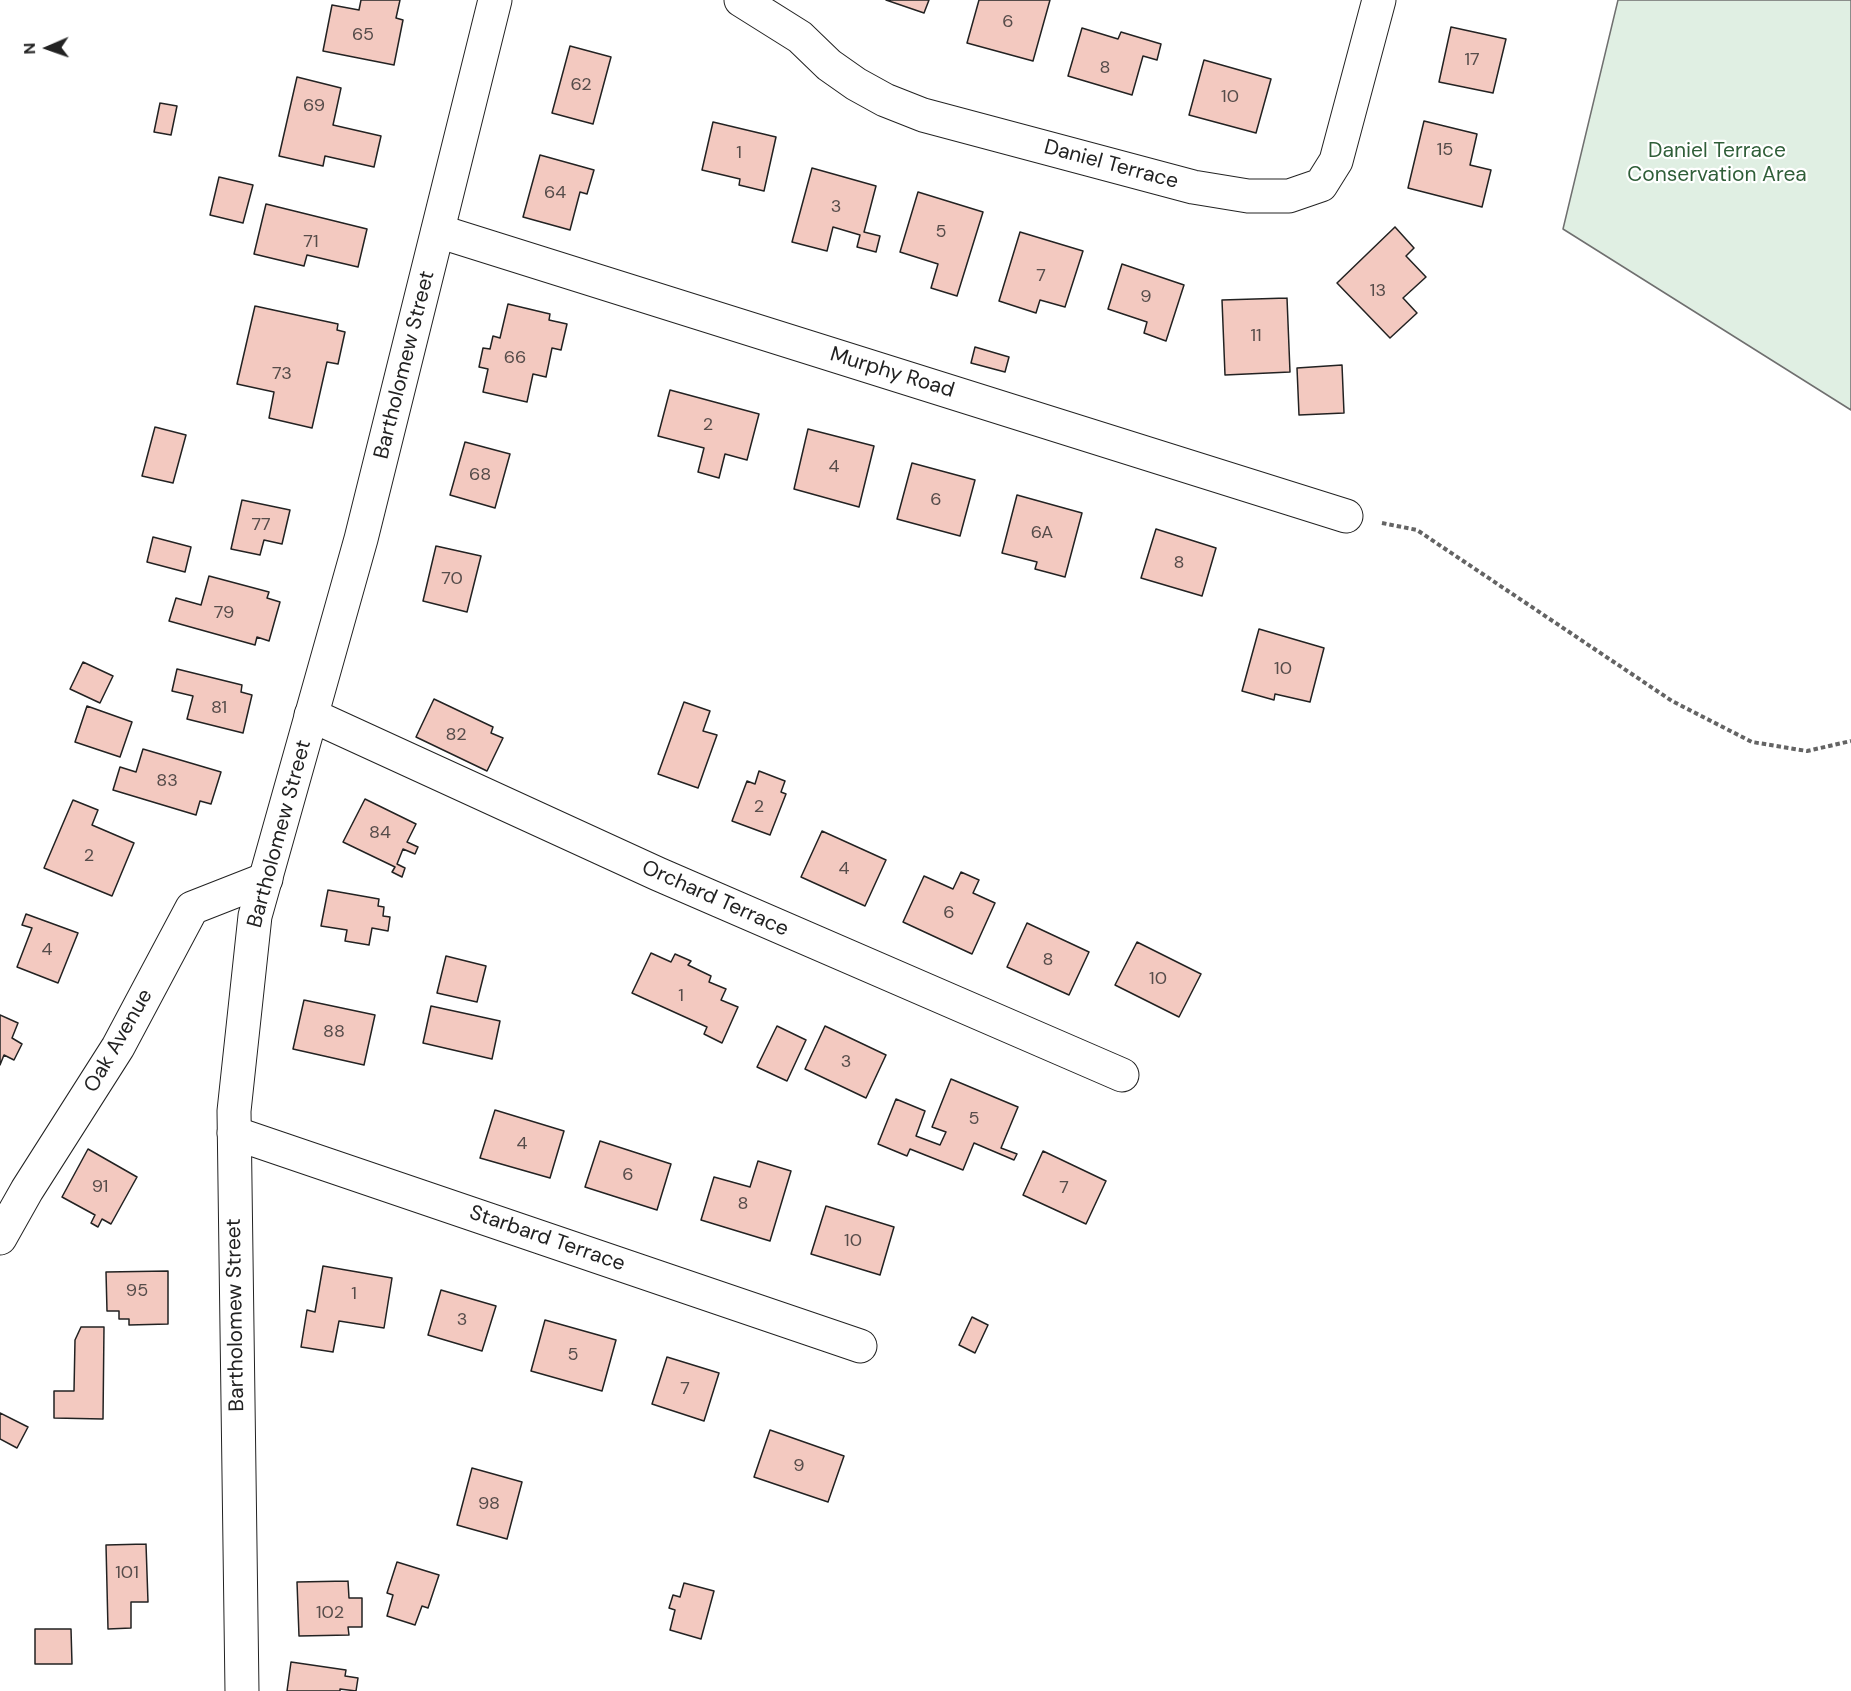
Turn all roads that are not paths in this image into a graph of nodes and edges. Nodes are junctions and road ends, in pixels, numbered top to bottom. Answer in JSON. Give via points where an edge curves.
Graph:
{"nodes":[{"id":1,"x":495,"y":0,"type":"edge"},
{"id":2,"x":741,"y":0,"type":"edge"},
{"id":3,"x":1378,"y":0,"type":"edge"},
{"id":4,"x":438,"y":231,"type":"junction"},
{"id":5,"x":1346,"y":516,"type":"road end"},
{"id":6,"x":311,"y":715,"type":"junction"},
{"id":7,"x":266,"y":879,"type":"junction"},
{"id":8,"x":1122,"y":1075,"type":"dead end"},
{"id":9,"x":234,"y":1132,"type":"junction"},
{"id":10,"x":0,"y":1238,"type":"edge"},
{"id":11,"x":860,"y":1346,"type":"dead end"},
{"id":12,"x":242,"y":1691,"type":"edge"}],
"edges":[{"from":1,"to":4,"type":"street","name":"Bartholomew Street"},
{"from":2,"to":3,"type":"street","name":"Daniel Terrace","via":[[800,37],[856,84],[923,115],[1193,187],[1248,196],[1289,196],[1322,185],[1336,161]]},
{"from":4,"to":5,"type":"street","name":"Murphy Road"},
{"from":4,"to":6,"type":"street","name":"Bartholomew Street","via":[[361,539]]},
{"from":6,"to":7,"type":"street","name":"Bartholomew Street"},
{"from":6,"to":8,"type":"street","name":"Orchard Terrace","via":[[658,874]]},
{"from":7,"to":9,"type":"street","name":"Bartholomew Street","via":[[255,916]]},
{"from":7,"to":10,"type":"street","name":"Oak Avenue","via":[[192,908],[118,1047]]},
{"from":9,"to":11,"type":"street","name":"Starbard Terrace"},
{"from":9,"to":12,"type":"street","name":"Bartholomew Street"}]}
